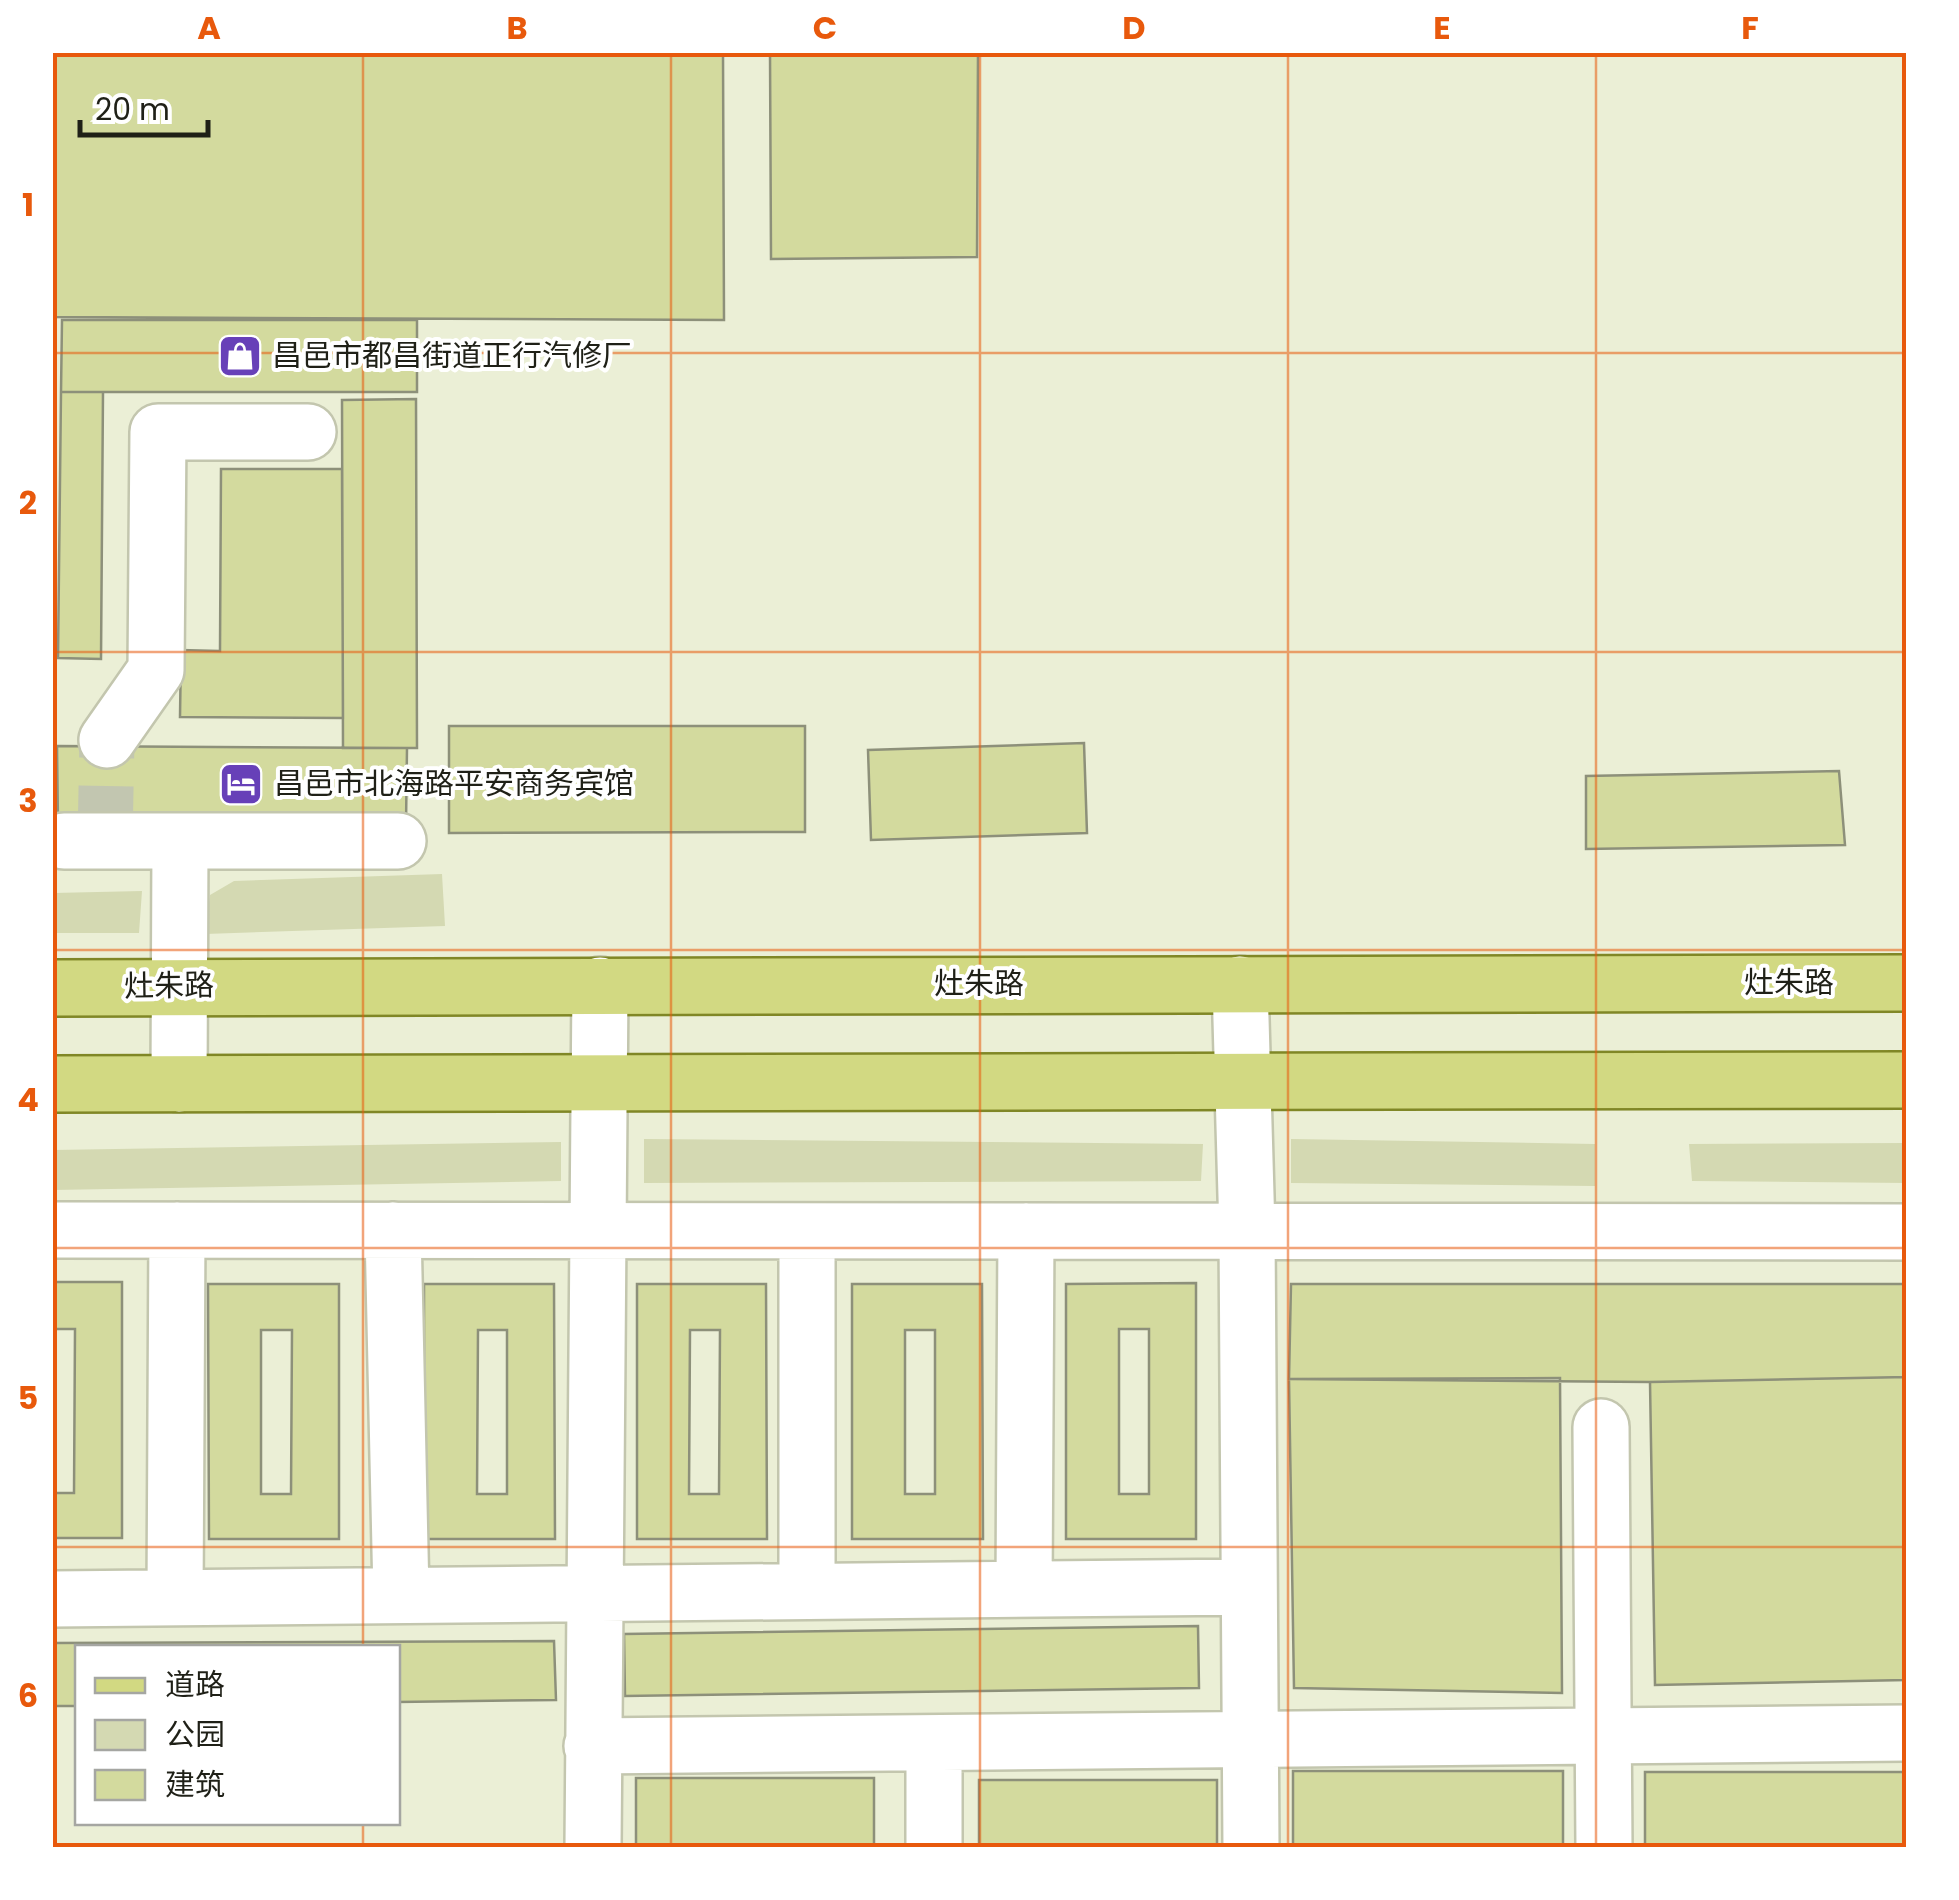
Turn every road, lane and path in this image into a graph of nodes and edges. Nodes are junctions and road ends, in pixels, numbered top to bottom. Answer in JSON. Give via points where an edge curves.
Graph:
{"nodes":[{"id":1,"x":308,"y":432,"type":"dead end"},
{"id":2,"x":107,"y":740,"type":"tunnel mouth"},
{"id":3,"x":64,"y":841,"type":"dead end"},
{"id":4,"x":180,"y":841,"type":"junction"},
{"id":5,"x":398,"y":841,"type":"dead end"},
{"id":6,"x":1906,"y":983,"type":"edge"},
{"id":7,"x":1240,"y":984,"type":"junction"},
{"id":8,"x":600,"y":985,"type":"junction"},
{"id":9,"x":179,"y":986,"type":"junction"},
{"id":10,"x":52,"y":988,"type":"edge"},
{"id":11,"x":1906,"y":1080,"type":"edge"},
{"id":12,"x":1240,"y":1081,"type":"junction"},
{"id":13,"x":598,"y":1082,"type":"junction"},
{"id":14,"x":52,"y":1084,"type":"edge"},
{"id":15,"x":179,"y":1084,"type":"junction"},
{"id":16,"x":52,"y":1230,"type":"edge"},
{"id":17,"x":177,"y":1230,"type":"junction"},
{"id":18,"x":392,"y":1230,"type":"junction"},
{"id":19,"x":600,"y":1230,"type":"junction"},
{"id":20,"x":807,"y":1230,"type":"junction"},
{"id":21,"x":1026,"y":1231,"type":"junction"},
{"id":22,"x":1247,"y":1231,"type":"junction"},
{"id":23,"x":1906,"y":1232,"type":"edge"},
{"id":24,"x":1601,"y":1426,"type":"dead end"},
{"id":25,"x":1249,"y":1587,"type":"junction"},
{"id":26,"x":1024,"y":1589,"type":"junction"},
{"id":27,"x":807,"y":1591,"type":"junction"},
{"id":28,"x":401,"y":1595,"type":"junction"},
{"id":29,"x":175,"y":1598,"type":"junction"},
{"id":30,"x":52,"y":1599,"type":"edge"},
{"id":31,"x":1906,"y":1733,"type":"edge"},
{"id":32,"x":1604,"y":1736,"type":"junction"},
{"id":33,"x":1250,"y":1740,"type":"junction"},
{"id":34,"x":934,"y":1743,"type":"junction"},
{"id":35,"x":592,"y":1746,"type":"junction"},
{"id":36,"x":593,"y":1848,"type":"edge"},
{"id":37,"x":934,"y":1848,"type":"edge"},
{"id":38,"x":1251,"y":1848,"type":"edge"},
{"id":39,"x":1604,"y":1848,"type":"edge"}],
"edges":[{"from":1,"to":2,"type":"lane","via":[[158,432],[156,670]]},
{"from":3,"to":4,"type":"lane"},
{"from":4,"to":5,"type":"lane"},
{"from":4,"to":9,"type":"lane"},
{"from":6,"to":7,"type":"main road","name":"灶朱路"},
{"from":7,"to":8,"type":"main road","name":"灶朱路"},
{"from":7,"to":12,"type":"lane"},
{"from":8,"to":9,"type":"main road","name":"灶朱路"},
{"from":8,"to":13,"type":"lane"},
{"from":9,"to":10,"type":"main road","name":"灶朱路"},
{"from":9,"to":15,"type":"lane"},
{"from":11,"to":12,"type":"main road"},
{"from":12,"to":13,"type":"main road"},
{"from":12,"to":22,"type":"lane"},
{"from":13,"to":15,"type":"main road"},
{"from":13,"to":19,"type":"lane"},
{"from":14,"to":15,"type":"main road"},
{"from":16,"to":17,"type":"lane"},
{"from":17,"to":18,"type":"lane"},
{"from":17,"to":29,"type":"lane"},
{"from":18,"to":19,"type":"lane"},
{"from":18,"to":28,"type":"lane"},
{"from":19,"to":20,"type":"lane"},
{"from":19,"to":35,"type":"lane"},
{"from":20,"to":21,"type":"lane"},
{"from":20,"to":27,"type":"lane"},
{"from":21,"to":22,"type":"lane"},
{"from":21,"to":26,"type":"lane"},
{"from":22,"to":23,"type":"lane"},
{"from":22,"to":25,"type":"lane"},
{"from":24,"to":32,"type":"lane"},
{"from":25,"to":26,"type":"lane"},
{"from":25,"to":33,"type":"lane"},
{"from":26,"to":27,"type":"lane"},
{"from":27,"to":28,"type":"lane"},
{"from":28,"to":29,"type":"lane"},
{"from":29,"to":30,"type":"lane"},
{"from":31,"to":32,"type":"lane"},
{"from":32,"to":33,"type":"lane"},
{"from":32,"to":39,"type":"lane"},
{"from":33,"to":34,"type":"lane"},
{"from":33,"to":38,"type":"lane"},
{"from":34,"to":35,"type":"lane"},
{"from":34,"to":37,"type":"lane"},
{"from":35,"to":36,"type":"lane"}]}
